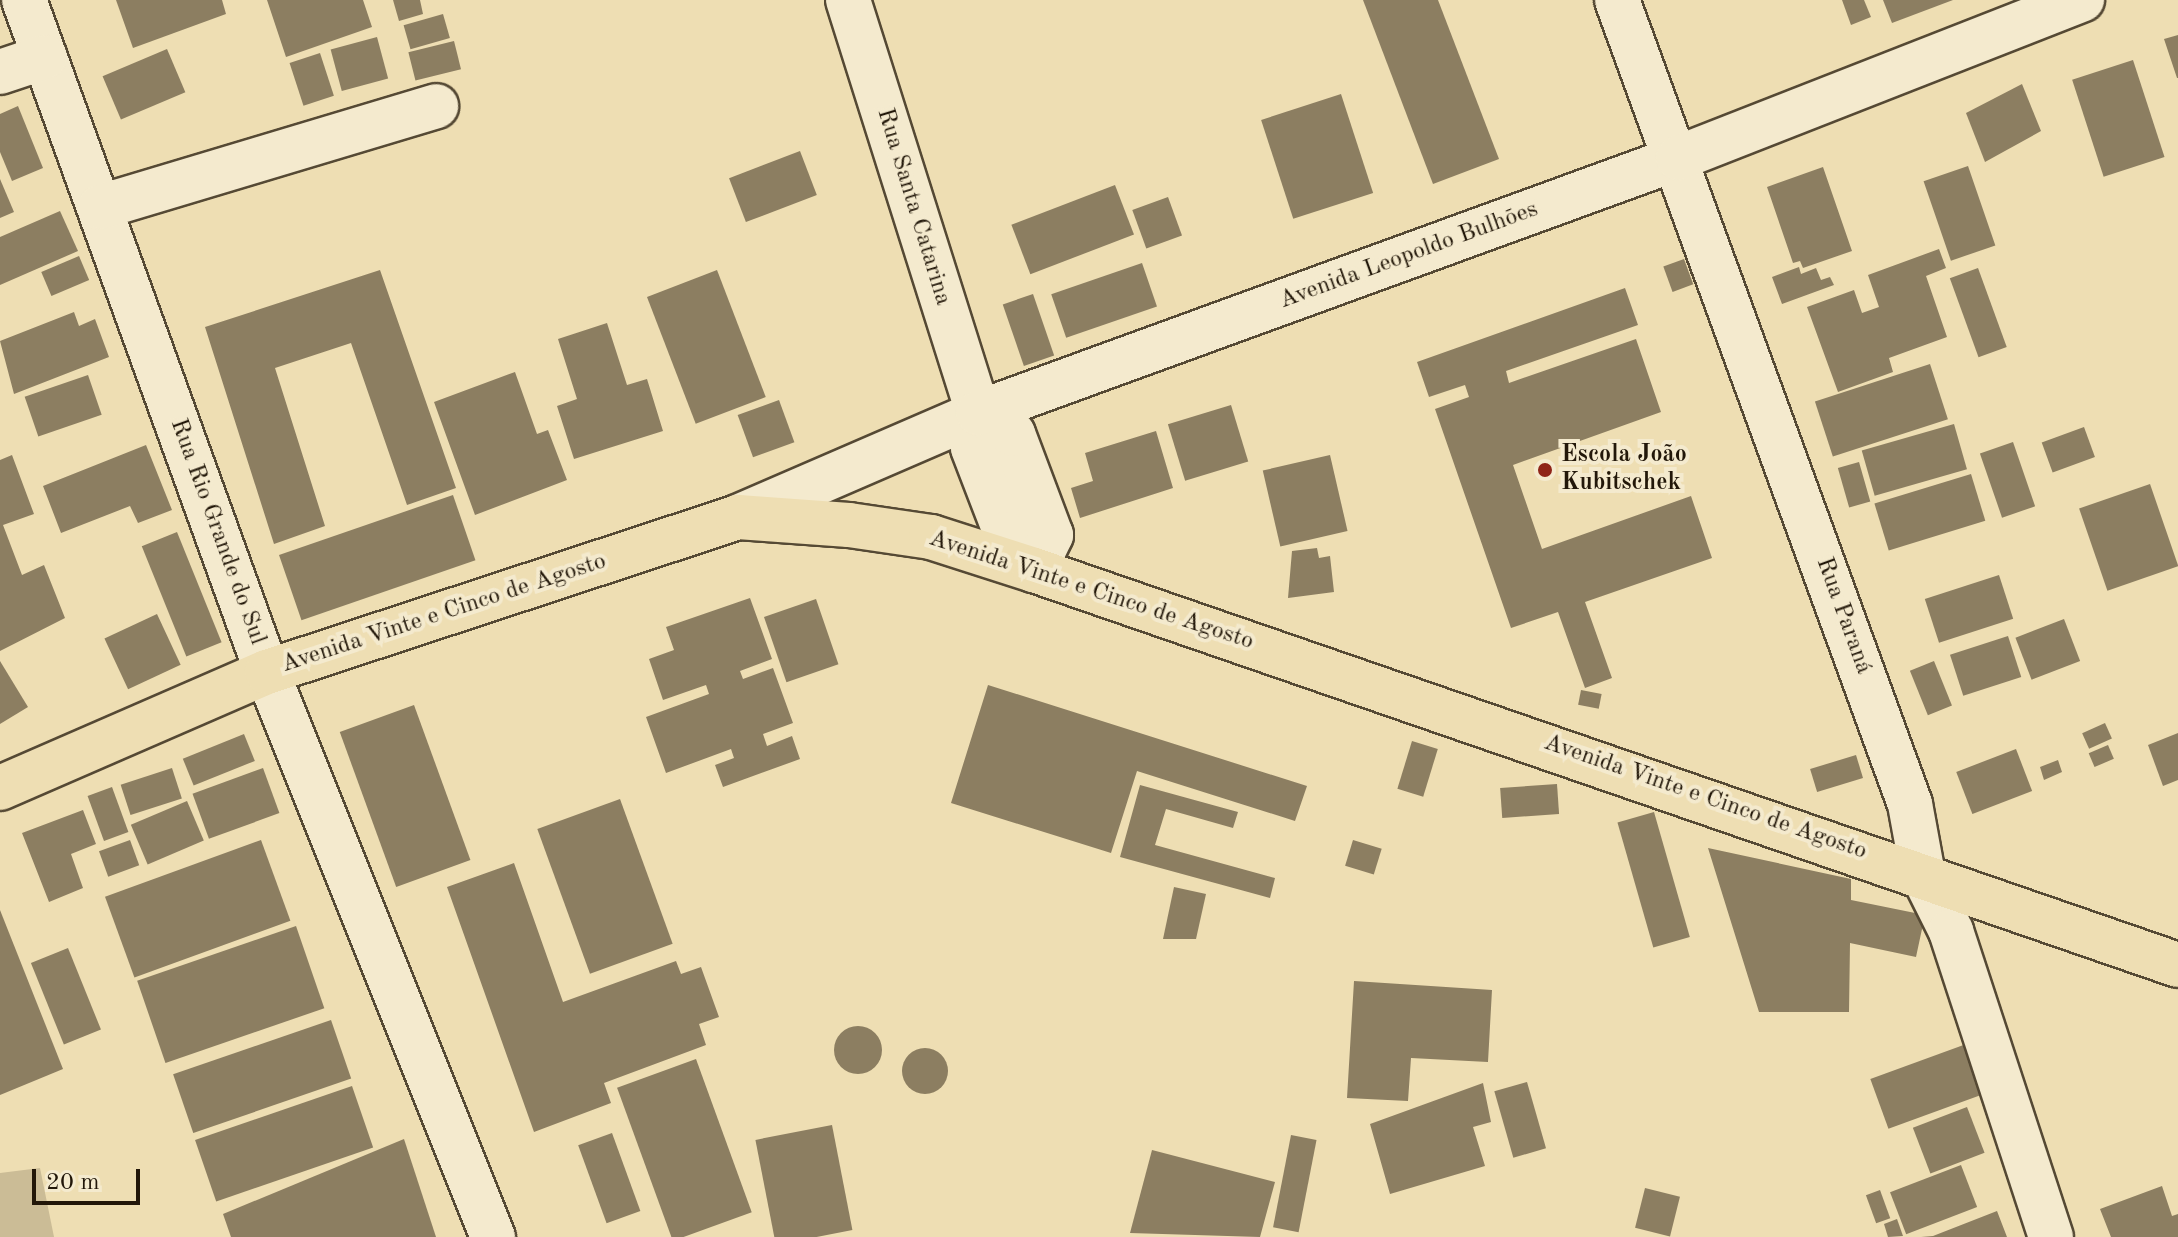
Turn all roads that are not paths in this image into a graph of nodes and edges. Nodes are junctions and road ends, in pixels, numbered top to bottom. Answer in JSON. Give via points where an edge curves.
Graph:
{"nodes":[{"id":1,"x":24,"y":0,"type":"edge"},
{"id":2,"x":848,"y":0,"type":"edge"},
{"id":3,"x":1617,"y":0,"type":"edge"},
{"id":4,"x":2082,"y":0,"type":"edge"},
{"id":5,"x":45,"y":57,"type":"junction"},
{"id":6,"x":0,"y":72,"type":"edge"},
{"id":7,"x":436,"y":106,"type":"dead end"},
{"id":8,"x":1678,"y":158,"type":"junction"},
{"id":9,"x":100,"y":207,"type":"junction"},
{"id":10,"x":978,"y":413,"type":"junction"},
{"id":11,"x":738,"y":517,"type":"junction"},
{"id":12,"x":1034,"y":570,"type":"junction"},
{"id":13,"x":267,"y":672,"type":"junction"},
{"id":14,"x":0,"y":788,"type":"edge"},
{"id":15,"x":1923,"y":875,"type":"junction"},
{"id":16,"x":2178,"y":965,"type":"edge"},
{"id":17,"x":493,"y":1237,"type":"edge"},
{"id":18,"x":2051,"y":1237,"type":"edge"}],
"edges":[{"from":1,"to":5,"type":"street","name":"Rua Rio Grande do Sul"},
{"from":2,"to":10,"type":"street","name":"Rua Santa Catarina"},
{"from":3,"to":8,"type":"street","name":"Rua Paraná"},
{"from":4,"to":8,"type":"street","name":"Avenida Leopoldo Bulhões"},
{"from":5,"to":6,"type":"street"},
{"from":5,"to":9,"type":"street","name":"Rua Rio Grande do Sul"},
{"from":7,"to":9,"type":"street"},
{"from":8,"to":10,"type":"street","name":"Avenida Leopoldo Bulhões"},
{"from":8,"to":15,"type":"street","name":"Rua Paraná","via":[[1910,804]]},
{"from":9,"to":13,"type":"street","name":"Rua Rio Grande do Sul"},
{"from":10,"to":11,"type":"street","name":"Avenida Leopoldo Bulhões"},
{"from":10,"to":12,"type":"street","name":"Rua Santa Catarina","via":[[973,448],[1006,534]]},
{"from":11,"to":12,"type":"main road","name":"Avenida Vinte e Cinco de Agosto","via":[[931,537]]},
{"from":11,"to":13,"type":"main road","name":"Avenida Vinte e Cinco de Agosto"},
{"from":12,"to":15,"type":"main road","name":"Avenida Vinte e Cinco de Agosto"},
{"from":13,"to":14,"type":"main road","name":"Avenida Vinte e Cinco de Agosto"},
{"from":13,"to":17,"type":"street","name":"Rua Rio Grande do Sul"},
{"from":15,"to":16,"type":"main road","name":"Avenida Vinte e Cinco de Agosto"},
{"from":15,"to":18,"type":"street","name":"Rua Paraná","via":[[1951,931]]}]}
